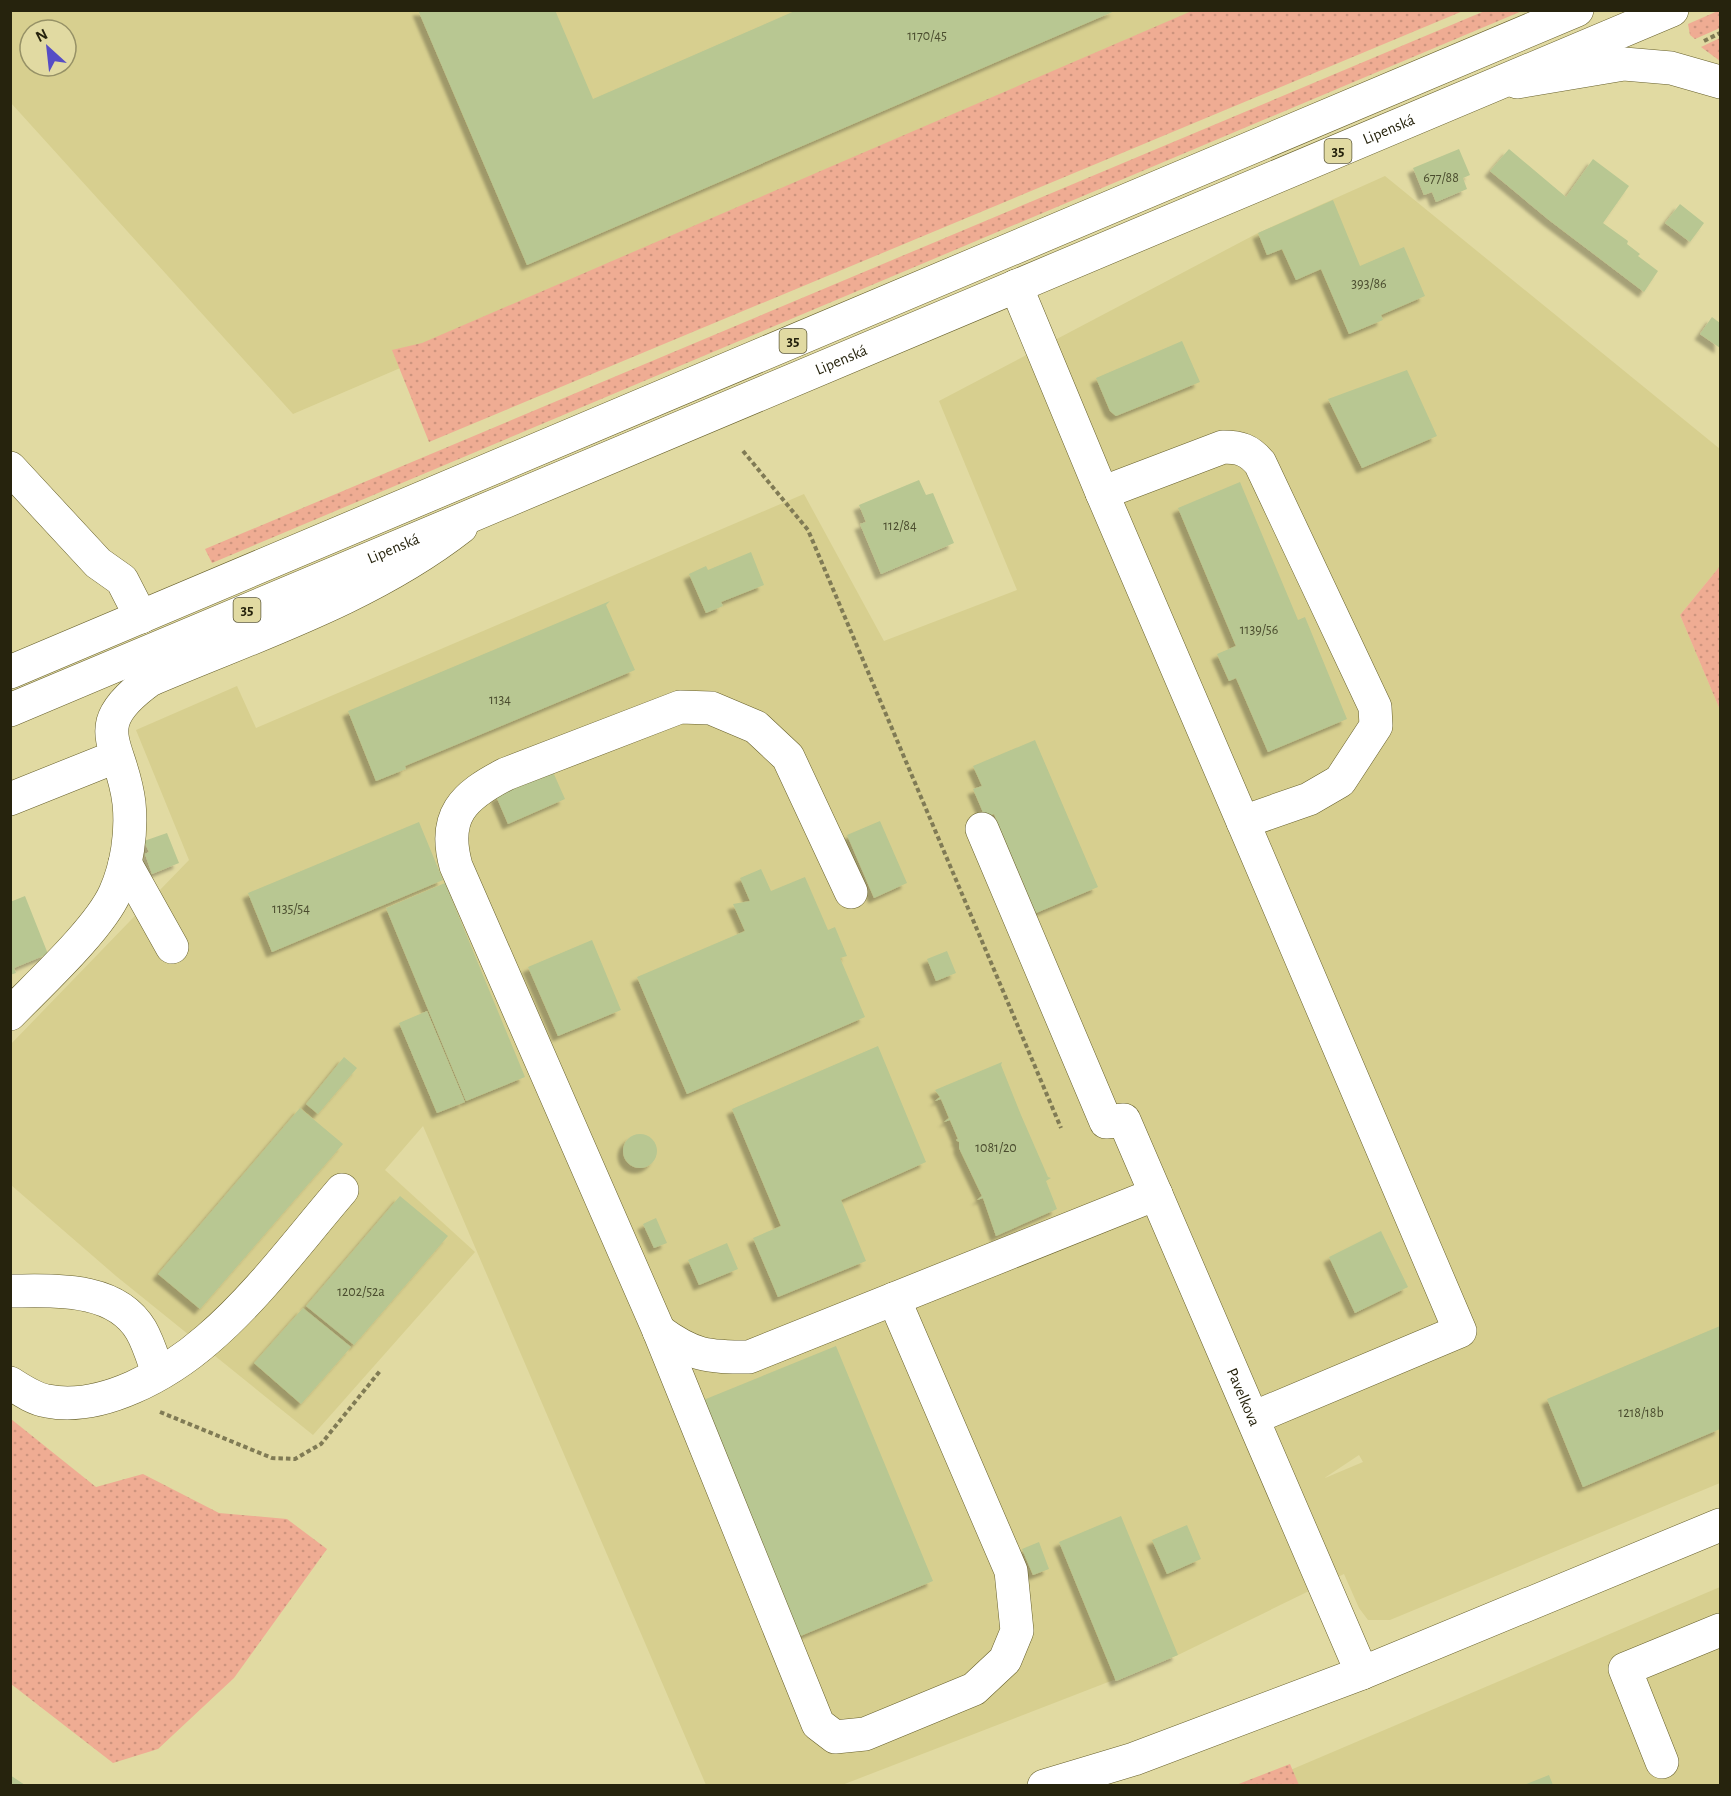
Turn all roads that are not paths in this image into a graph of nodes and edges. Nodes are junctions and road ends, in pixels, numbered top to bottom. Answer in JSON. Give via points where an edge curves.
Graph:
{"nodes":[{"id":1,"x":1577,"y":10,"type":"edge"},
{"id":2,"x":1672,"y":10,"type":"edge"},
{"id":3,"x":1720,"y":82,"type":"edge"},
{"id":4,"x":1495,"y":85,"type":"junction"},
{"id":5,"x":1016,"y":286,"type":"junction"},
{"id":6,"x":10,"y":468,"type":"edge"},
{"id":7,"x":1102,"y":493,"type":"junction"},
{"id":8,"x":484,"y":510,"type":"junction"},
{"id":9,"x":141,"y":616,"type":"junction"},
{"id":10,"x":10,"y":672,"type":"edge"},
{"id":11,"x":10,"y":710,"type":"edge"},
{"id":12,"x":115,"y":757,"type":"junction"},
{"id":13,"x":10,"y":799,"type":"edge"},
{"id":14,"x":1243,"y":822,"type":"junction"},
{"id":15,"x":982,"y":829,"type":"dead end"},
{"id":16,"x":125,"y":863,"type":"junction"},
{"id":17,"x":850,"y":892,"type":"dead end"},
{"id":18,"x":172,"y":947,"type":"dead end"},
{"id":19,"x":10,"y":1014,"type":"edge"},
{"id":20,"x":342,"y":1190,"type":"dead end"},
{"id":21,"x":1156,"y":1194,"type":"junction"},
{"id":22,"x":10,"y":1291,"type":"edge"},
{"id":23,"x":894,"y":1299,"type":"junction"},
{"id":24,"x":659,"y":1331,"type":"junction"},
{"id":25,"x":158,"y":1373,"type":"junction"},
{"id":26,"x":10,"y":1383,"type":"edge"},
{"id":27,"x":1253,"y":1419,"type":"junction"},
{"id":28,"x":1720,"y":1525,"type":"edge"},
{"id":29,"x":1720,"y":1630,"type":"edge"},
{"id":30,"x":1362,"y":1673,"type":"junction"},
{"id":31,"x":1662,"y":1762,"type":"dead end"},
{"id":32,"x":1044,"y":1785,"type":"edge"}],
"edges":[{"from":1,"to":9,"type":"main road","number":"35"},
{"from":2,"to":4,"type":"main road","name":"Lipenská","number":"35"},
{"from":3,"to":4,"type":"main road","via":[[1671,68],[1624,64]]},
{"from":4,"to":5,"type":"main road","name":"Lipenská","number":"35"},
{"from":5,"to":7,"type":"main road"},
{"from":5,"to":8,"type":"main road","name":"Lipenská","number":"35"},
{"from":6,"to":9,"type":"main road","via":[[98,563],[122,580]]},
{"from":7,"to":14,"type":"main road"},
{"from":7,"to":14,"type":"main road","via":[[1223,447],[1238,447],[1251,453],[1260,463],[1375,707],[1376,726],[1340,780],[1309,799]]},
{"from":8,"to":11,"type":"main road","name":"Lipenská","number":"35"},
{"from":8,"to":12,"type":"main road","via":[[446,540],[368,587],[150,680],[129,695],[114,716],[111,743]]},
{"from":9,"to":10,"type":"main road","number":"35"},
{"from":12,"to":13,"type":"main road"},
{"from":12,"to":16,"type":"main road","via":[[129,804]]},
{"from":14,"to":27,"type":"main road","via":[[1460,1331]]},
{"from":15,"to":21,"type":"main road","name":"Pavelkova","via":[[1106,1122],[1124,1120]]},
{"from":16,"to":18,"type":"main road"},
{"from":16,"to":19,"type":"main road","via":[[114,894],[100,916]]},
{"from":17,"to":24,"type":"main road","via":[[788,757],[756,727],[711,708],[680,707],[507,774],[485,785],[456,815],[451,847],[456,866]]},
{"from":20,"to":25,"type":"main road","via":[[233,1316],[207,1340]]},
{"from":21,"to":23,"type":"main road"},
{"from":21,"to":27,"type":"main road","name":"Pavelkova"},
{"from":22,"to":25,"type":"main road","via":[[54,1289],[82,1293],[109,1303],[140,1328]]},
{"from":23,"to":24,"type":"main road","via":[[748,1357],[713,1357],[684,1349]]},
{"from":23,"to":24,"type":"main road","via":[[1011,1571],[1017,1631],[1005,1660],[974,1689],[865,1734],[835,1737],[818,1724]]},
{"from":25,"to":26,"type":"main road","via":[[96,1400],[46,1401]]},
{"from":27,"to":30,"type":"main road","name":"Pavelkova"},
{"from":28,"to":30,"type":"main road"},
{"from":29,"to":31,"type":"main road","via":[[1625,1669]]},
{"from":30,"to":32,"type":"main road","via":[[1134,1759]]}]}
